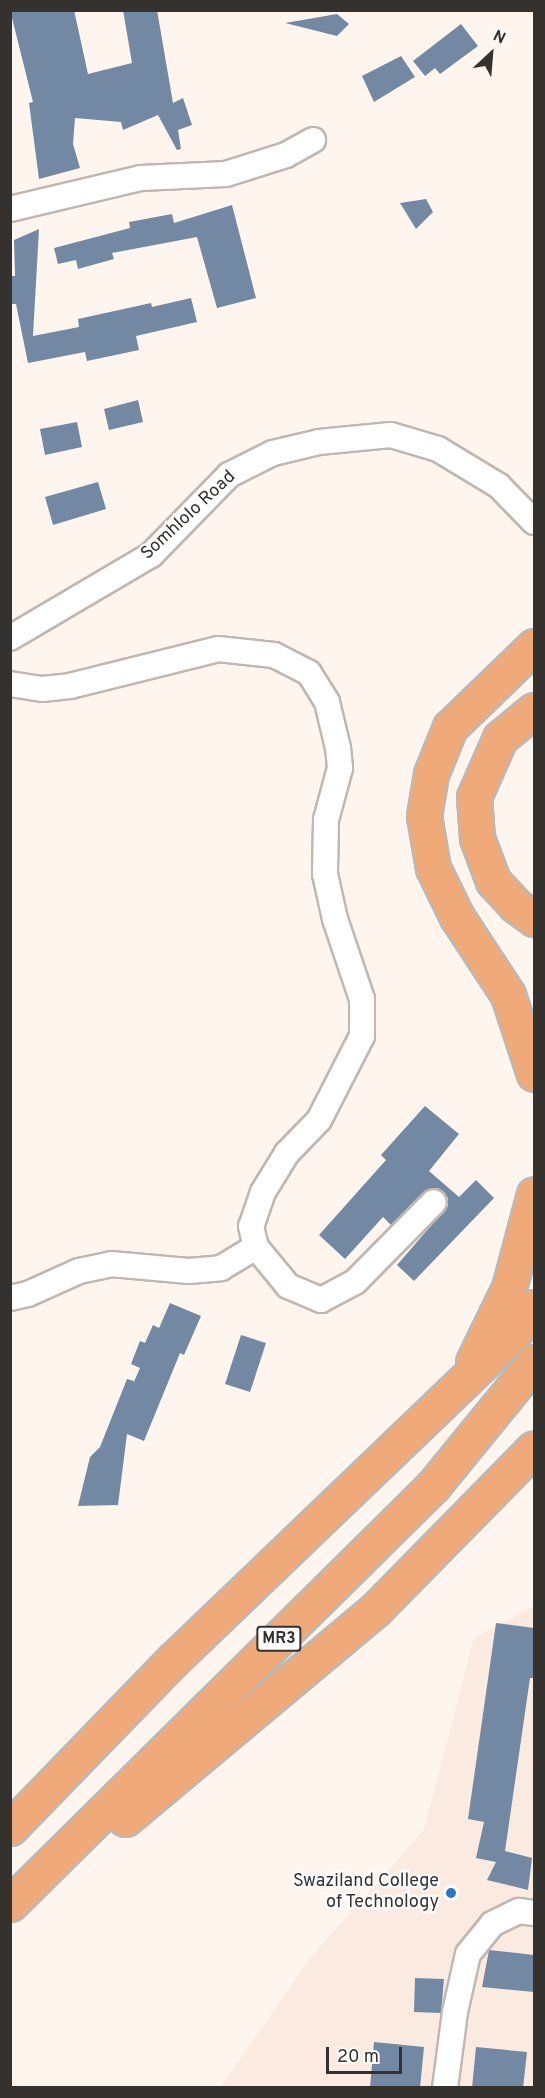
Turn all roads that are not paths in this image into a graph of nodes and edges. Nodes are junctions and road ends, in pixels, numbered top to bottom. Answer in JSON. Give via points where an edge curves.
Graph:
{"nodes":[{"id":1,"x":313,"y":140,"type":"dead end"},
{"id":2,"x":10,"y":209,"type":"edge"},
{"id":3,"x":534,"y":522,"type":"edge"},
{"id":4,"x":10,"y":638,"type":"edge"},
{"id":5,"x":534,"y":646,"type":"edge"},
{"id":6,"x":10,"y":684,"type":"edge"},
{"id":7,"x":534,"y":710,"type":"edge"},
{"id":8,"x":534,"y":919,"type":"edge"},
{"id":9,"x":534,"y":1074,"type":"edge"},
{"id":10,"x":534,"y":1194,"type":"edge"},
{"id":11,"x":434,"y":1202,"type":"dead end"},
{"id":12,"x":256,"y":1247,"type":"junction"},
{"id":13,"x":10,"y":1298,"type":"edge"},
{"id":14,"x":534,"y":1307,"type":"edge"},
{"id":15,"x":534,"y":1362,"type":"edge"},
{"id":16,"x":467,"y":1375,"type":"junction"},
{"id":17,"x":534,"y":1448,"type":"edge"},
{"id":18,"x":10,"y":1828,"type":"edge"},
{"id":19,"x":10,"y":1904,"type":"edge"},
{"id":20,"x":534,"y":1913,"type":"edge"},
{"id":21,"x":10,"y":1914,"type":"edge"},
{"id":22,"x":446,"y":2088,"type":"edge"}],
"edges":[{"from":1,"to":2,"type":"street","via":[[286,155],[226,174],[141,178]]},
{"from":3,"to":4,"type":"street","name":"Somhlolo Road","via":[[498,486],[438,449],[391,435],[319,442],[273,453],[229,475],[151,555]]},
{"from":5,"to":9,"type":"highway","via":[[450,727],[431,774],[424,816],[433,868],[457,917],[508,995]]},
{"from":6,"to":12,"type":"street","via":[[42,689],[70,686],[218,649],[274,655],[309,673],[327,702],[340,768],[326,820],[325,874],[335,919],[362,999],[362,1036],[319,1120],[287,1153],[263,1192],[251,1226]]},
{"from":7,"to":8,"type":"highway","via":[[500,738],[474,797],[477,838],[494,881]]},
{"from":10,"to":16,"type":"highway","via":[[508,1288]]},
{"from":11,"to":12,"type":"street","via":[[355,1282],[321,1300],[288,1286]]},
{"from":12,"to":13,"type":"street","via":[[221,1268],[189,1271],[111,1264],[79,1271]]},
{"from":14,"to":16,"type":"highway","via":[[514,1333]]},
{"from":15,"to":19,"type":"highway","number":"MR3","via":[[433,1486]]},
{"from":16,"to":18,"type":"highway","via":[[272,1569],[173,1660]]},
{"from":17,"to":21,"type":"highway","via":[[374,1611]]},
{"from":20,"to":22,"type":"street","via":[[519,1911],[492,1924],[468,1954],[455,2012]]}]}
